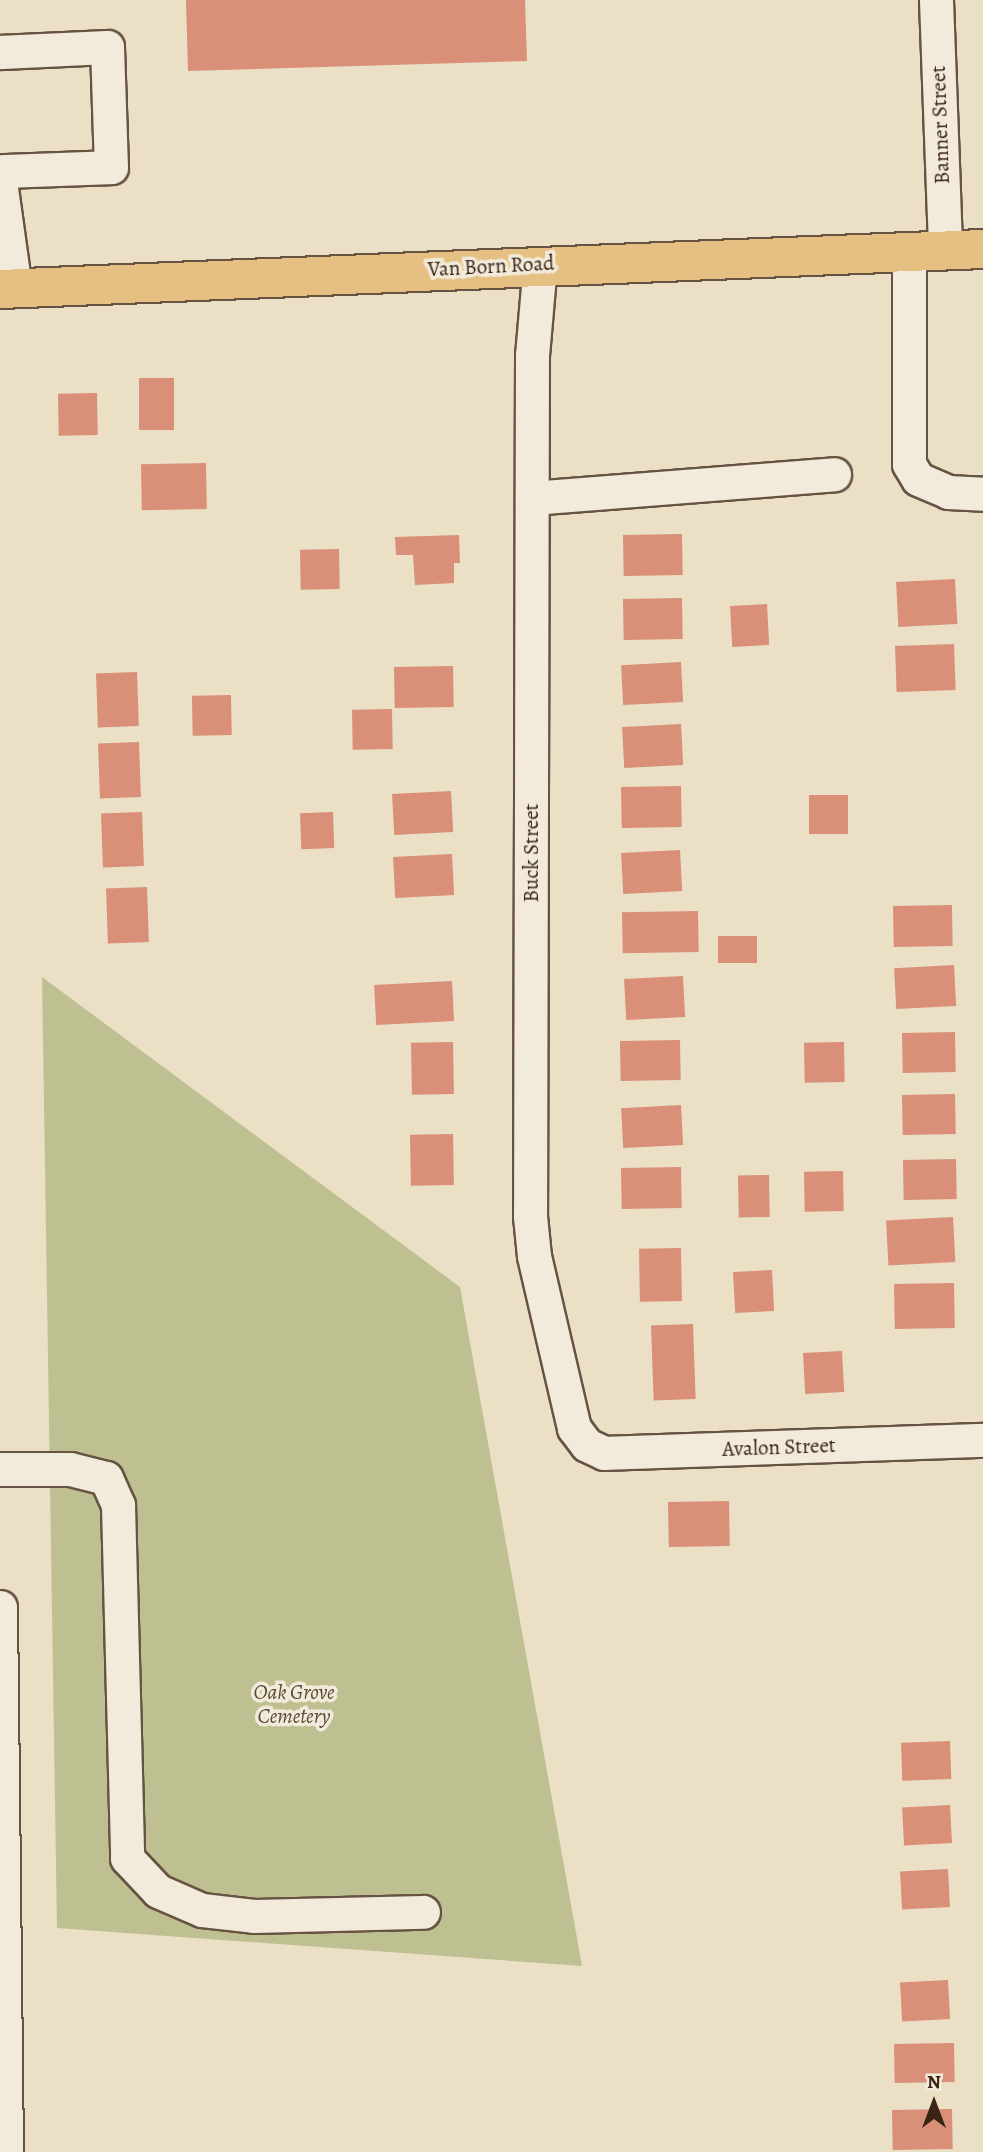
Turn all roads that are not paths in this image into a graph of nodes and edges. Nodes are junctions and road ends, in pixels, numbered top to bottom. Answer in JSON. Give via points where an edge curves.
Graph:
{"nodes":[{"id":1,"x":936,"y":0,"type":"edge"},
{"id":2,"x":0,"y":52,"type":"edge"},
{"id":3,"x":0,"y":171,"type":"edge"},
{"id":4,"x":0,"y":181,"type":"edge"},
{"id":5,"x":983,"y":249,"type":"edge"},
{"id":6,"x":927,"y":250,"type":"junction"},
{"id":7,"x":540,"y":264,"type":"junction"},
{"id":8,"x":8,"y":289,"type":"edge"},
{"id":9,"x":834,"y":474,"type":"dead end"},
{"id":10,"x":983,"y":494,"type":"edge"},
{"id":11,"x":532,"y":498,"type":"junction"},
{"id":12,"x":580,"y":1436,"type":"joint"},
{"id":13,"x":983,"y":1440,"type":"edge"},
{"id":14,"x":0,"y":1469,"type":"edge"},
{"id":15,"x":0,"y":1606,"type":"edge"},
{"id":16,"x":423,"y":1912,"type":"dead end"},
{"id":17,"x":6,"y":2152,"type":"edge"}],
"edges":[{"from":1,"to":6,"type":"street","name":"Banner Street"},
{"from":2,"to":3,"type":"street","via":[[107,47],[111,167]]},
{"from":4,"to":8,"type":"street"},
{"from":5,"to":6,"type":"main road","name":"Van Born Road"},
{"from":6,"to":7,"type":"main road","name":"Van Born Road"},
{"from":6,"to":10,"type":"street","name":"Banner Street","via":[[909,464],[918,479],[948,492]]},
{"from":7,"to":8,"type":"main road","name":"Van Born Road"},
{"from":7,"to":11,"type":"street","name":"Buck Street","via":[[532,355]]},
{"from":9,"to":11,"type":"street"},
{"from":11,"to":12,"type":"street","name":"Buck Street","via":[[530,1216],[534,1256],[574,1428]]},
{"from":12,"to":13,"type":"street","name":"Avalon Street","via":[[604,1452]]},
{"from":14,"to":16,"type":"street","via":[[70,1469],[106,1478],[118,1506],[127,1858],[150,1883],[202,1910],[254,1916]]},
{"from":15,"to":17,"type":"street"}]}
